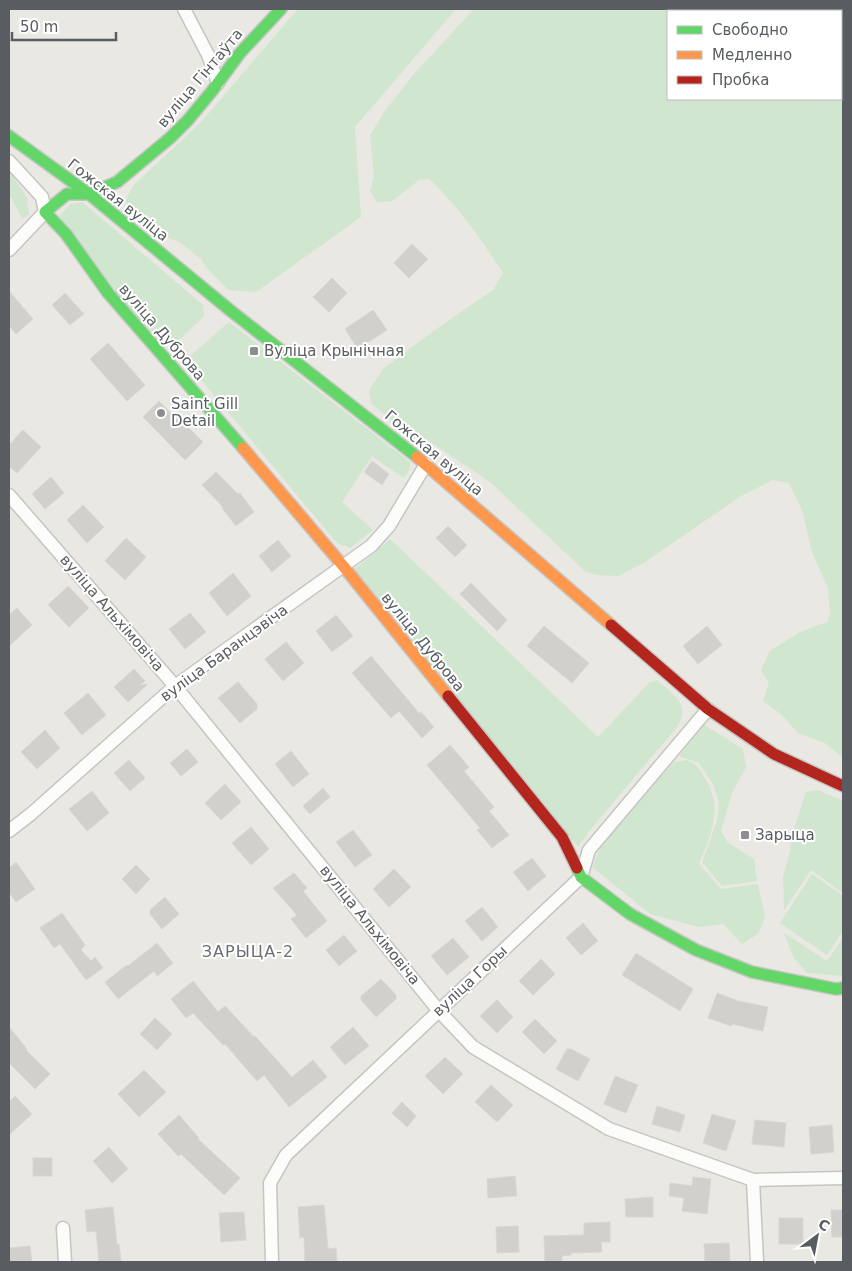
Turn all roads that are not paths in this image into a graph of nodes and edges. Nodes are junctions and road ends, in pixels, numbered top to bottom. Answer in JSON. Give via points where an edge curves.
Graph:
{"nodes":[{"id":1,"x":184,"y":9,"type":"edge"},
{"id":2,"x":281,"y":9,"type":"edge"},
{"id":3,"x":218,"y":83,"type":"junction"},
{"id":4,"x":9,"y":136,"type":"edge"},
{"id":5,"x":9,"y":161,"type":"edge"},
{"id":6,"x":89,"y":194,"type":"junction"},
{"id":7,"x":45,"y":212,"type":"junction"},
{"id":8,"x":9,"y":250,"type":"edge"},
{"id":9,"x":426,"y":464,"type":"junction"},
{"id":10,"x":9,"y":495,"type":"edge"},
{"id":11,"x":344,"y":567,"type":"junction"},
{"id":12,"x":175,"y":686,"type":"junction"},
{"id":13,"x":708,"y":709,"type":"junction"},
{"id":14,"x":843,"y":786,"type":"edge"},
{"id":15,"x":9,"y":832,"type":"edge"},
{"id":16,"x":582,"y":877,"type":"junction"},
{"id":17,"x":843,"y":988,"type":"edge"},
{"id":18,"x":439,"y":1011,"type":"junction"},
{"id":19,"x":843,"y":1178,"type":"edge"},
{"id":20,"x":753,"y":1180,"type":"junction"},
{"id":21,"x":63,"y":1228,"type":"dead end"},
{"id":22,"x":65,"y":1262,"type":"edge"},
{"id":23,"x":272,"y":1262,"type":"edge"},
{"id":24,"x":757,"y":1262,"type":"edge"}],
"edges":[{"from":1,"to":3,"type":"street","via":[[208,55]]},
{"from":2,"to":3,"type":"street","name":"вуліца Гінтаўта","via":[[240,53]]},
{"from":3,"to":6,"type":"street","name":"вуліца Гінтаўта","via":[[170,138],[117,182]]},
{"from":4,"to":6,"type":"street","name":"Гожская вуліца"},
{"from":5,"to":7,"type":"street","via":[[42,197]]},
{"from":6,"to":7,"type":"street","name":"вуліца Гінтаўта","via":[[67,194]]},
{"from":6,"to":9,"type":"street","name":"Гожская вуліца","via":[[230,311]]},
{"from":7,"to":8,"type":"street"},
{"from":7,"to":11,"type":"street","name":"вуліца Дуброва","via":[[66,234],[108,293]]},
{"from":9,"to":11,"type":"street","name":"вуліца Баранцэвіча","via":[[389,526],[372,546]]},
{"from":9,"to":13,"type":"street","name":"Гожская вуліца"},
{"from":10,"to":12,"type":"street","name":"вуліца Альхімовіча"},
{"from":11,"to":12,"type":"street","name":"вуліца Баранцэвіча"},
{"from":11,"to":16,"type":"street","name":"вуліца Дуброва","via":[[562,836]]},
{"from":12,"to":15,"type":"street","name":"вуліца Баранцэвіча"},
{"from":12,"to":18,"type":"street","name":"вуліца Альхімовіча"},
{"from":13,"to":14,"type":"street","name":"Гожская вуліца","via":[[774,754]]},
{"from":13,"to":16,"type":"street","via":[[589,850]]},
{"from":16,"to":17,"type":"street","name":"вуліца Дуброва","via":[[630,914],[696,950],[752,972]]},
{"from":16,"to":18,"type":"street","name":"вуліца Горы"},
{"from":18,"to":20,"type":"street","name":"вуліца Альхімовіча","via":[[473,1047],[609,1129]]},
{"from":18,"to":23,"type":"street","name":"вуліца Горы","via":[[286,1156],[270,1183]]},
{"from":19,"to":20,"type":"street","name":"вуліца Альхімовіча"},
{"from":20,"to":24,"type":"street"},
{"from":21,"to":22,"type":"street"}]}
